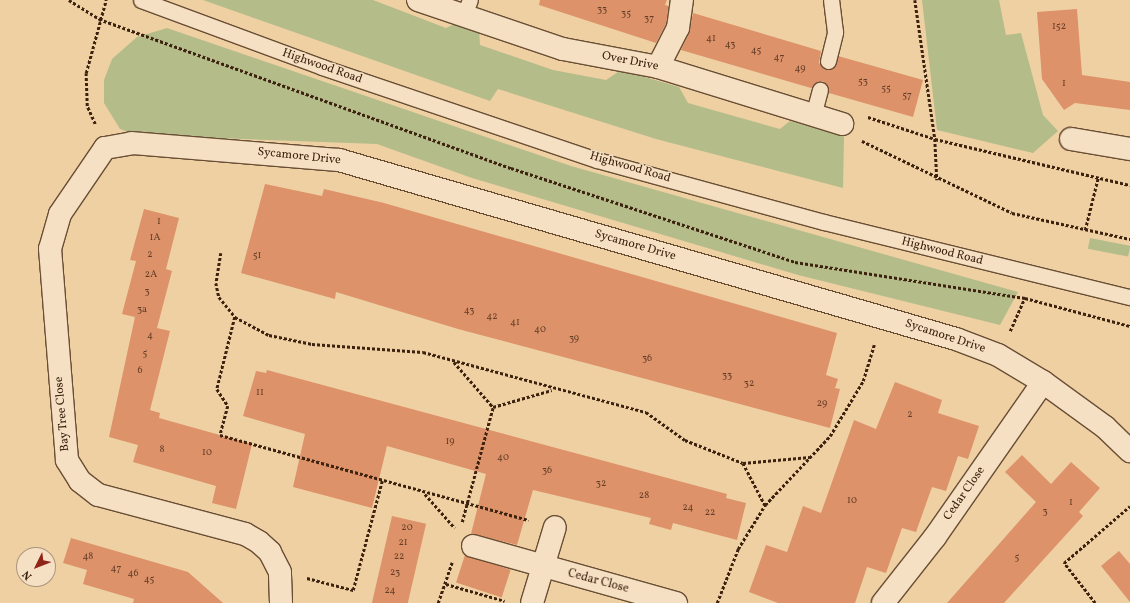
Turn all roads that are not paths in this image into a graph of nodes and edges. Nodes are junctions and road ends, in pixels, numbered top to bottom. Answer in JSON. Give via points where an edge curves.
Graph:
{"nodes":[{"id":1,"x":141,"y":0,"type":"edge"},
{"id":2,"x":418,"y":0,"type":"edge"},
{"id":3,"x":682,"y":0,"type":"edge"},
{"id":4,"x":831,"y":0,"type":"edge"},
{"id":5,"x":467,"y":9,"type":"edge"},
{"id":6,"x":828,"y":61,"type":"dead end"},
{"id":7,"x":658,"y":67,"type":"junction"},
{"id":8,"x":820,"y":90,"type":"dead end"},
{"id":9,"x":814,"y":112,"type":"junction"},
{"id":10,"x":842,"y":124,"type":"road end"},
{"id":11,"x":1071,"y":139,"type":"dead end"},
{"id":12,"x":105,"y":148,"type":"joint"},
{"id":13,"x":1130,"y":149,"type":"edge"},
{"id":14,"x":1130,"y":297,"type":"edge"},
{"id":15,"x":1042,"y":382,"type":"junction"},
{"id":16,"x":1130,"y":450,"type":"edge"},
{"id":17,"x":555,"y":527,"type":"road end"},
{"id":18,"x":463,"y":550,"type":"road end"},
{"id":19,"x":543,"y":567,"type":"junction"},
{"id":20,"x":281,"y":603,"type":"edge"},
{"id":21,"x":532,"y":603,"type":"edge"},
{"id":22,"x":676,"y":603,"type":"edge"},
{"id":23,"x":883,"y":603,"type":"edge"}],
"edges":[{"from":1,"to":14,"type":"lane","name":"Highwood Road","via":[[322,67],[596,160],[1031,275]]},
{"from":2,"to":5,"type":"street","name":"Over Drive"},
{"from":3,"to":7,"type":"street","via":[[678,28]]},
{"from":4,"to":6,"type":"lane","via":[[835,32]]},
{"from":5,"to":7,"type":"street","name":"Over Drive","via":[[563,50]]},
{"from":7,"to":9,"type":"street","name":"Over Drive"},
{"from":8,"to":9,"type":"lane"},
{"from":9,"to":10,"type":"street","name":"Over Drive"},
{"from":11,"to":13,"type":"street"},
{"from":12,"to":15,"type":"street","name":"Sycamore Drive","via":[[132,143],[339,160],[956,339],[998,355]]},
{"from":12,"to":20,"type":"street","name":"Bay Tree Close","via":[[60,214],[50,249],[67,460],[80,481],[98,495],[245,534],[270,552],[280,572]]},
{"from":15,"to":16,"type":"street","name":"Sycamore Drive"},
{"from":15,"to":23,"type":"street","name":"Cedar Close","via":[[935,537]]},
{"from":17,"to":19,"type":"street"},
{"from":18,"to":19,"type":"street","name":"Cedar Close"},
{"from":19,"to":21,"type":"street"},
{"from":19,"to":22,"type":"street","name":"Cedar Close"}]}
